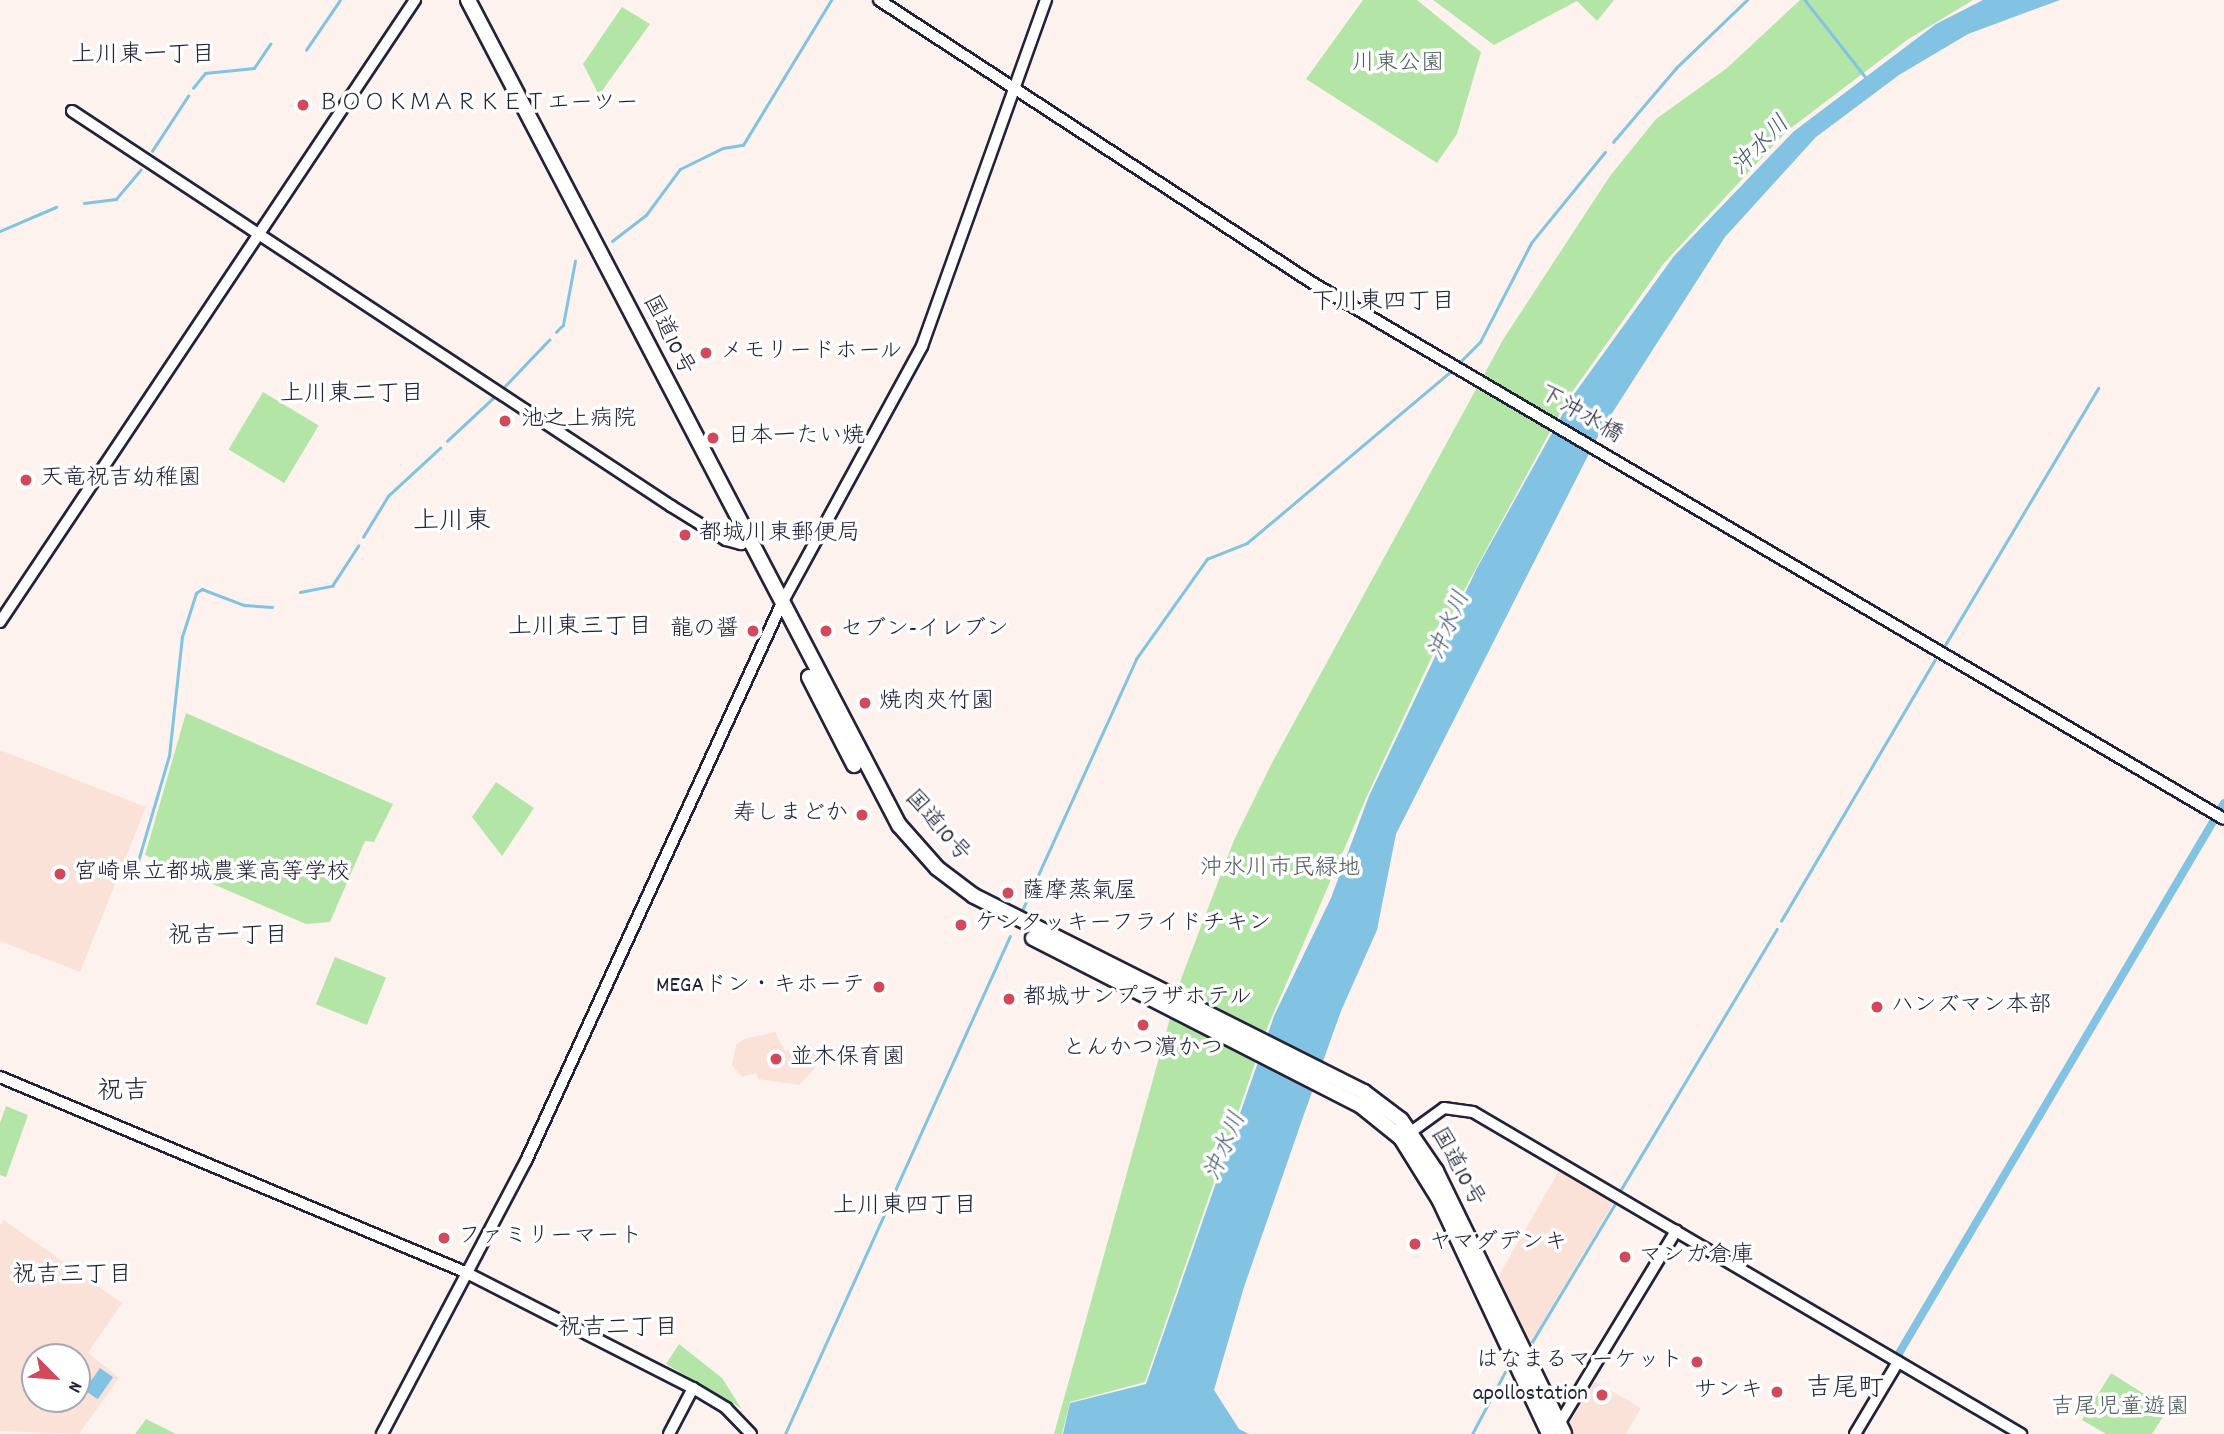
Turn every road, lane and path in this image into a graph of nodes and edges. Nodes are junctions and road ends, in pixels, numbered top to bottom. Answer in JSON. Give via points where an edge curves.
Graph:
{"nodes":[{"id":1,"x":415,"y":0,"type":"edge"},
{"id":2,"x":458,"y":0,"type":"edge"},
{"id":3,"x":468,"y":0,"type":"edge"},
{"id":4,"x":879,"y":0,"type":"edge"},
{"id":5,"x":1046,"y":0,"type":"edge"},
{"id":6,"x":1014,"y":88,"type":"junction"},
{"id":7,"x":72,"y":111,"type":"dead end"},
{"id":8,"x":261,"y":235,"type":"junction"},
{"id":9,"x":745,"y":542,"type":"junction"},
{"id":10,"x":780,"y":609,"type":"junction"},
{"id":11,"x":0,"y":622,"type":"edge"},
{"id":12,"x":2219,"y":816,"type":"edge"},
{"id":13,"x":1176,"y":1004,"type":"junction"},
{"id":14,"x":0,"y":1077,"type":"edge"},
{"id":15,"x":1406,"y":1135,"type":"junction"},
{"id":16,"x":1676,"y":1231,"type":"junction"},
{"id":17,"x":465,"y":1272,"type":"junction"},
{"id":18,"x":1898,"y":1362,"type":"junction"},
{"id":19,"x":694,"y":1388,"type":"junction"},
{"id":20,"x":1556,"y":1432,"type":"edge"},
{"id":21,"x":382,"y":1434,"type":"edge"},
{"id":22,"x":669,"y":1434,"type":"edge"},
{"id":23,"x":751,"y":1434,"type":"edge"},
{"id":24,"x":1855,"y":1434,"type":"edge"},
{"id":25,"x":2021,"y":1434,"type":"edge"}],
"edges":[{"from":1,"to":8,"type":"street"},
{"from":2,"to":9,"type":"highway","name":"国道10号"},
{"from":3,"to":9,"type":"highway","name":"国道10号"},
{"from":4,"to":6,"type":"street","name":"下沖水橋"},
{"from":5,"to":6,"type":"street"},
{"from":6,"to":10,"type":"street","via":[[922,346]]},
{"from":6,"to":12,"type":"street","name":"下沖水橋","via":[[1311,282]]},
{"from":7,"to":8,"type":"street"},
{"from":8,"to":9,"type":"street","via":[[671,506],[726,540]]},
{"from":8,"to":11,"type":"street"},
{"from":9,"to":10,"type":"highway","name":"国道10号"},
{"from":10,"to":13,"type":"highway","name":"国道10号","via":[[883,816],[927,870],[987,913]]},
{"from":10,"to":17,"type":"street","via":[[526,1161]]},
{"from":13,"to":15,"type":"highway","name":"国道10号"},
{"from":13,"to":15,"type":"highway","name":"国道10号","via":[[1376,1099]]},
{"from":14,"to":17,"type":"street"},
{"from":15,"to":16,"type":"street","via":[[1444,1108],[1473,1112]]},
{"from":15,"to":20,"type":"highway","name":"国道10号"},
{"from":16,"to":18,"type":"street"},
{"from":16,"to":20,"type":"street"},
{"from":17,"to":19,"type":"street"},
{"from":17,"to":21,"type":"street"},
{"from":18,"to":24,"type":"street"},
{"from":18,"to":25,"type":"street"},
{"from":19,"to":22,"type":"street"},
{"from":19,"to":23,"type":"street","via":[[726,1408]]}]}
